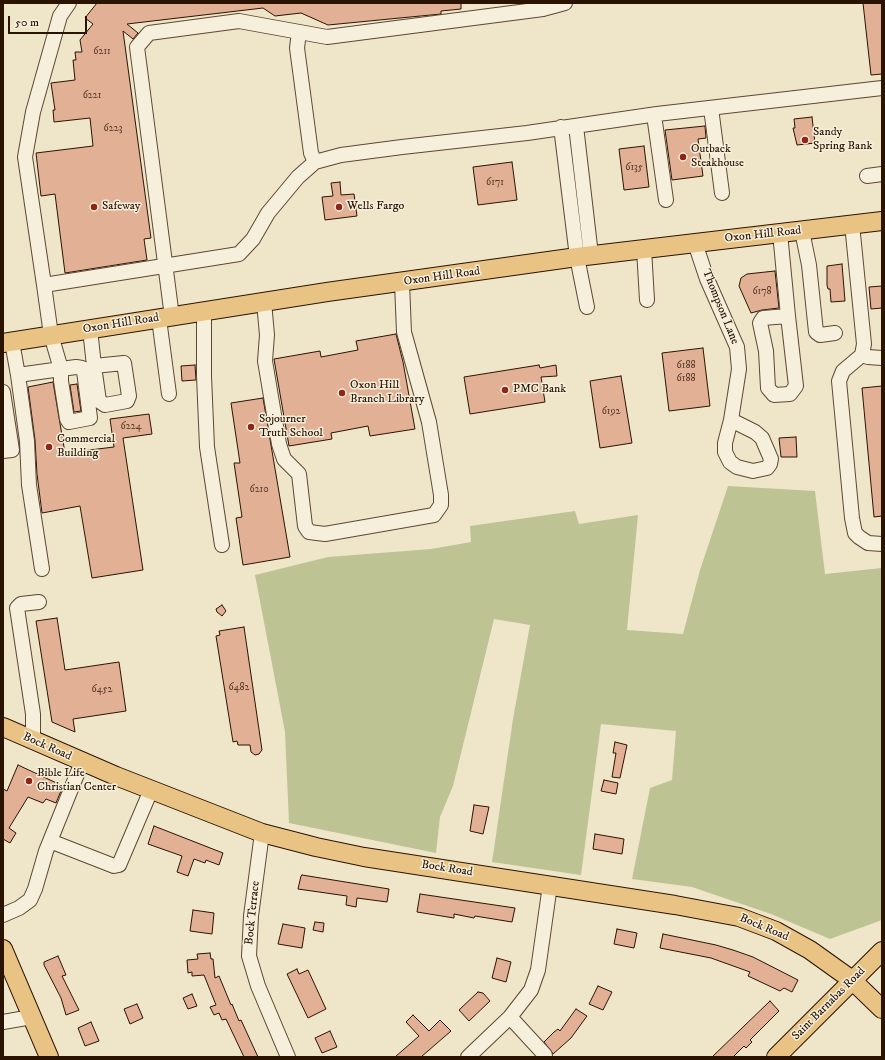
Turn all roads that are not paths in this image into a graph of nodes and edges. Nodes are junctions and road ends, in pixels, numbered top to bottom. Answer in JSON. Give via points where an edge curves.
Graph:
{"nodes":[{"id":1,"x":69,"y":3,"type":"edge"},
{"id":2,"x":565,"y":3,"type":"edge"},
{"id":3,"x":299,"y":32,"type":"junction"},
{"id":4,"x":882,"y":88,"type":"edge"},
{"id":5,"x":711,"y":108,"type":"junction"},
{"id":6,"x":654,"y":115,"type":"junction"},
{"id":7,"x":576,"y":126,"type":"junction"},
{"id":8,"x":561,"y":128,"type":"junction"},
{"id":9,"x":315,"y":162,"type":"junction"},
{"id":10,"x":882,"y":174,"type":"edge"},
{"id":11,"x":867,"y":176,"type":"dead end"},
{"id":12,"x":722,"y":193,"type":"dead end"},
{"id":13,"x":666,"y":200,"type":"dead end"},
{"id":14,"x":882,"y":221,"type":"edge"},
{"id":15,"x":852,"y":224,"type":"junction"},
{"id":16,"x":802,"y":231,"type":"junction"},
{"id":17,"x":780,"y":234,"type":"junction"},
{"id":18,"x":695,"y":243,"type":"junction"},
{"id":19,"x":644,"y":249,"type":"junction"},
{"id":20,"x":584,"y":256,"type":"junction"},
{"id":21,"x":166,"y":266,"type":"junction"},
{"id":22,"x":402,"y":283,"type":"junction"},
{"id":23,"x":44,"y":285,"type":"junction"},
{"id":24,"x":647,"y":300,"type":"dead end"},
{"id":25,"x":264,"y":302,"type":"junction"},
{"id":26,"x":587,"y":307,"type":"dead end"},
{"id":27,"x":204,"y":312,"type":"junction"},
{"id":28,"x":788,"y":316,"type":"junction"},
{"id":29,"x":165,"y":318,"type":"junction"},
{"id":30,"x":90,"y":329,"type":"junction"},
{"id":31,"x":835,"y":333,"type":"dead end"},
{"id":32,"x":51,"y":336,"type":"junction"},
{"id":33,"x":8,"y":343,"type":"edge"},
{"id":34,"x":862,"y":355,"type":"junction"},
{"id":35,"x":882,"y":358,"type":"edge"},
{"id":36,"x":94,"y":366,"type":"dead end"},
{"id":37,"x":18,"y":375,"type":"junction"},
{"id":38,"x":3,"y":392,"type":"edge"},
{"id":39,"x":168,"y":394,"type":"dead end"},
{"id":40,"x":731,"y":420,"type":"dead end"},
{"id":41,"x":3,"y":451,"type":"edge"},
{"id":42,"x":882,"y":544,"type":"edge"},
{"id":43,"x":222,"y":545,"type":"dead end"},
{"id":44,"x":42,"y":569,"type":"dead end"},
{"id":45,"x":39,"y":602,"type":"dead end"},
{"id":46,"x":3,"y":727,"type":"edge"},
{"id":47,"x":33,"y":740,"type":"junction"},
{"id":48,"x":82,"y":762,"type":"junction"},
{"id":49,"x":151,"y":790,"type":"junction"},
{"id":50,"x":262,"y":833,"type":"junction"},
{"id":51,"x":50,"y":841,"type":"junction"},
{"id":52,"x":550,"y":885,"type":"junction"},
{"id":53,"x":3,"y":915,"type":"edge"},
{"id":54,"x":3,"y":948,"type":"edge"},
{"id":55,"x":882,"y":951,"type":"edge"},
{"id":56,"x":852,"y":980,"type":"junction"},
{"id":57,"x":882,"y":1009,"type":"edge"},
{"id":58,"x":32,"y":1017,"type":"junction"},
{"id":59,"x":510,"y":1017,"type":"junction"},
{"id":60,"x":3,"y":1022,"type":"edge"},
{"id":61,"x":545,"y":1055,"type":"dead end"},
{"id":62,"x":50,"y":1057,"type":"edge"},
{"id":63,"x":288,"y":1057,"type":"edge"},
{"id":64,"x":468,"y":1057,"type":"edge"},
{"id":65,"x":776,"y":1057,"type":"edge"}],
"edges":[{"from":1,"to":23,"type":"street","via":[[60,16],[33,112],[26,157]]},
{"from":2,"to":3,"type":"street","via":[[543,9],[327,37]]},
{"from":3,"to":9,"type":"street","via":[[297,48],[311,153]]},
{"from":3,"to":21,"type":"street","via":[[239,21],[148,33],[137,47]]},
{"from":4,"to":5,"type":"street"},
{"from":5,"to":6,"type":"street"},
{"from":5,"to":12,"type":"street"},
{"from":6,"to":7,"type":"street"},
{"from":6,"to":13,"type":"street"},
{"from":7,"to":8,"type":"street"},
{"from":7,"to":20,"type":"street"},
{"from":8,"to":9,"type":"street","via":[[361,152]]},
{"from":8,"to":20,"type":"street"},
{"from":9,"to":21,"type":"street","via":[[298,177],[268,213],[253,239],[239,254]]},
{"from":10,"to":11,"type":"street"},
{"from":14,"to":15,"type":"main road","name":"Oxon Hill Road"},
{"from":15,"to":16,"type":"main road","name":"Oxon Hill Road"},
{"from":15,"to":34,"type":"street","via":[[864,344]]},
{"from":16,"to":17,"type":"main road","name":"Oxon Hill Road"},
{"from":16,"to":31,"type":"street","via":[[816,332],[820,335]]},
{"from":17,"to":18,"type":"main road","name":"Oxon Hill Road"},
{"from":17,"to":28,"type":"street"},
{"from":18,"to":19,"type":"main road","name":"Oxon Hill Road"},
{"from":18,"to":40,"type":"street","name":"Thompson Lane","via":[[737,346],[738,369]]},
{"from":19,"to":20,"type":"main road","name":"Oxon Hill Road"},
{"from":19,"to":24,"type":"street"},
{"from":20,"to":22,"type":"main road","name":"Oxon Hill Road"},
{"from":20,"to":26,"type":"street"},
{"from":21,"to":23,"type":"street"},
{"from":21,"to":29,"type":"street"},
{"from":22,"to":25,"type":"main road","name":"Oxon Hill Road"},
{"from":22,"to":25,"type":"street","via":[[404,332],[429,422],[441,505],[434,515],[325,534],[309,532],[304,526],[299,474],[284,459],[279,444],[265,361],[267,336]]},
{"from":23,"to":32,"type":"street"},
{"from":25,"to":27,"type":"main road","name":"Oxon Hill Road"},
{"from":27,"to":29,"type":"main road","name":"Oxon Hill Road"},
{"from":27,"to":43,"type":"street","via":[[207,448]]},
{"from":28,"to":28,"type":"street","via":[[763,318],[760,323],[766,351],[768,388],[774,395],[790,394],[796,386]]},
{"from":29,"to":30,"type":"main road","name":"Oxon Hill Road"},
{"from":29,"to":39,"type":"street"},
{"from":30,"to":32,"type":"main road","name":"Oxon Hill Road"},
{"from":30,"to":36,"type":"street"},
{"from":32,"to":33,"type":"main road","name":"Oxon Hill Road"},
{"from":32,"to":37,"type":"street","via":[[61,369]]},
{"from":33,"to":37,"type":"street"},
{"from":34,"to":35,"type":"street"},
{"from":34,"to":42,"type":"street","via":[[843,371],[839,381],[852,518],[858,537],[868,543]]},
{"from":37,"to":44,"type":"street","via":[[27,441],[29,485]]},
{"from":38,"to":41,"type":"street","via":[[12,450]]},
{"from":45,"to":47,"type":"street","via":[[21,604],[17,608],[33,714]]},
{"from":46,"to":47,"type":"main road","name":"Bock Road"},
{"from":47,"to":48,"type":"main road","name":"Bock Road"},
{"from":48,"to":49,"type":"main road","name":"Bock Road"},
{"from":48,"to":51,"type":"street"},
{"from":49,"to":50,"type":"main road","name":"Bock Road"},
{"from":49,"to":51,"type":"street","via":[[118,865],[114,866]]},
{"from":50,"to":52,"type":"main road","name":"Bock Road","via":[[364,857]]},
{"from":50,"to":63,"type":"street","name":"Bock Terrace","via":[[250,923],[249,956],[258,986]]},
{"from":51,"to":53,"type":"street","via":[[30,900]]},
{"from":52,"to":56,"type":"main road","name":"Bock Road","via":[[739,917],[795,941]]},
{"from":52,"to":59,"type":"street","via":[[534,982],[528,996]]},
{"from":54,"to":58,"type":"main road"},
{"from":55,"to":56,"type":"main road","name":"Saint Barnabas Road"},
{"from":56,"to":57,"type":"main road","name":"Bock Road"},
{"from":56,"to":65,"type":"main road","name":"Saint Barnabas Road"},
{"from":58,"to":60,"type":"street"},
{"from":58,"to":62,"type":"main road"},
{"from":59,"to":61,"type":"street"},
{"from":59,"to":64,"type":"street"}]}
